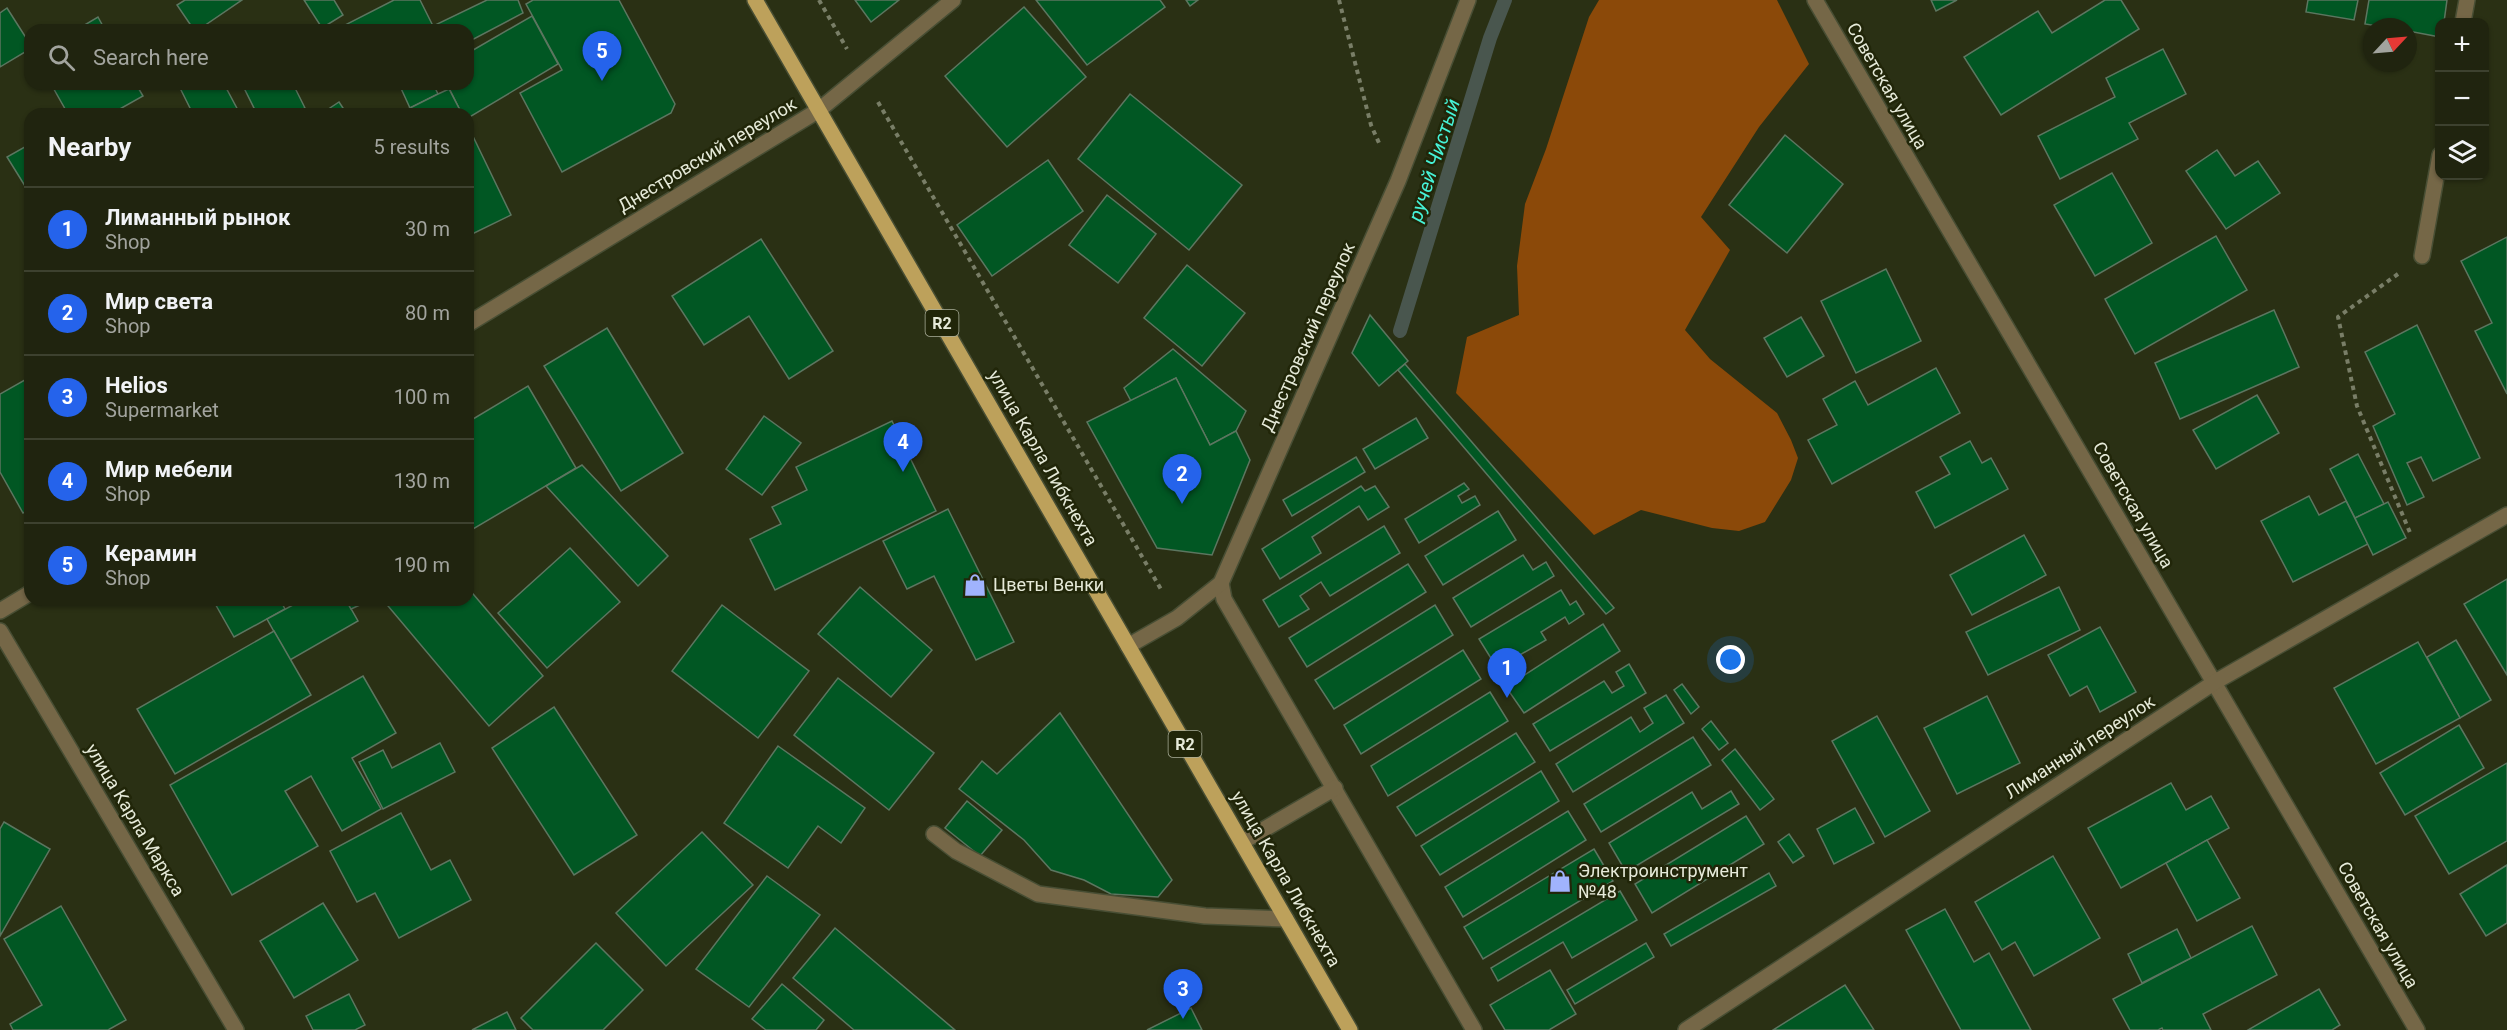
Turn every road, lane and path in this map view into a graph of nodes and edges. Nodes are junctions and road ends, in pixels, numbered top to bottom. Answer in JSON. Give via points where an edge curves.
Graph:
{"nodes":[{"id":1,"x":755,"y":0,"type":"edge"},
{"id":2,"x":819,"y":0,"type":"edge"},
{"id":3,"x":953,"y":0,"type":"edge"},
{"id":4,"x":1339,"y":0,"type":"edge"},
{"id":5,"x":1468,"y":0,"type":"edge"},
{"id":6,"x":1815,"y":0,"type":"edge"},
{"id":7,"x":2467,"y":0,"type":"edge"},
{"id":8,"x":2464,"y":18,"type":"edge"},
{"id":9,"x":861,"y":74,"type":"junction"},
{"id":10,"x":819,"y":110,"type":"junction"},
{"id":11,"x":2435,"y":179,"type":"edge"},
{"id":12,"x":1398,"y":181,"type":"junction"},
{"id":13,"x":2422,"y":256,"type":"joint"},
{"id":14,"x":474,"y":320,"type":"edge"},
{"id":15,"x":2507,"y":515,"type":"edge"},
{"id":16,"x":2423,"y":563,"type":"junction"},
{"id":17,"x":1221,"y":583,"type":"junction"},
{"id":18,"x":24,"y":597,"type":"edge"},
{"id":19,"x":0,"y":611,"type":"edge"},
{"id":20,"x":1178,"y":618,"type":"junction"},
{"id":21,"x":0,"y":631,"type":"edge"},
{"id":22,"x":1128,"y":646,"type":"junction"},
{"id":23,"x":2215,"y":682,"type":"junction"},
{"id":24,"x":1335,"y":788,"type":"junction"},
{"id":25,"x":934,"y":834,"type":"dead end"},
{"id":26,"x":1242,"y":842,"type":"junction"},
{"id":27,"x":1286,"y":919,"type":"junction"},
{"id":28,"x":236,"y":1030,"type":"edge"},
{"id":29,"x":1350,"y":1030,"type":"edge"},
{"id":30,"x":1474,"y":1030,"type":"edge"},
{"id":31,"x":1686,"y":1030,"type":"edge"},
{"id":32,"x":2417,"y":1030,"type":"edge"}],
"edges":[{"from":1,"to":10,"type":"main road","name":"улица Карла Либкнехта","number":"R2"},
{"from":2,"to":9,"type":"path"},
{"from":3,"to":9,"type":"street","name":"Днестровский переулок"},
{"from":4,"to":12,"type":"path","via":[[1371,125]]},
{"from":5,"to":12,"type":"street","name":"Днестровский переулок"},
{"from":6,"to":23,"type":"street","name":"Советская улица"},
{"from":7,"to":8,"type":"street"},
{"from":9,"to":10,"type":"street","name":"Днестровский переулок"},
{"from":9,"to":20,"type":"path"},
{"from":10,"to":14,"type":"street","name":"Днестровский переулок"},
{"from":10,"to":22,"type":"main road","name":"улица Карла Либкнехта","number":"R2"},
{"from":11,"to":13,"type":"street"},
{"from":12,"to":17,"type":"street","name":"Днестровский переулок"},
{"from":13,"to":16,"type":"path","via":[[2338,317],[2357,406]]},
{"from":15,"to":16,"type":"street","name":"Лиманный переулок"},
{"from":16,"to":23,"type":"street","name":"Лиманный переулок"},
{"from":17,"to":20,"type":"street","name":"Днестровский переулок"},
{"from":17,"to":24,"type":"street","via":[[1224,599]]},
{"from":18,"to":19,"type":"street"},
{"from":20,"to":22,"type":"street","name":"Днестровский переулок"},
{"from":21,"to":28,"type":"street","name":"улица Карла Маркса"},
{"from":22,"to":26,"type":"main road","name":"улица Карла Либкнехта","number":"R2"},
{"from":23,"to":31,"type":"street","name":"Лиманный переулок"},
{"from":23,"to":32,"type":"street","name":"Советская улица"},
{"from":24,"to":26,"type":"street"},
{"from":24,"to":30,"type":"street"},
{"from":25,"to":27,"type":"street","via":[[956,851],[1038,894],[1205,916]]},
{"from":26,"to":27,"type":"main road","name":"улица Карла Либкнехта","number":"R2"},
{"from":27,"to":29,"type":"main road","name":"улица Карла Либкнехта","number":"R2"}]}
